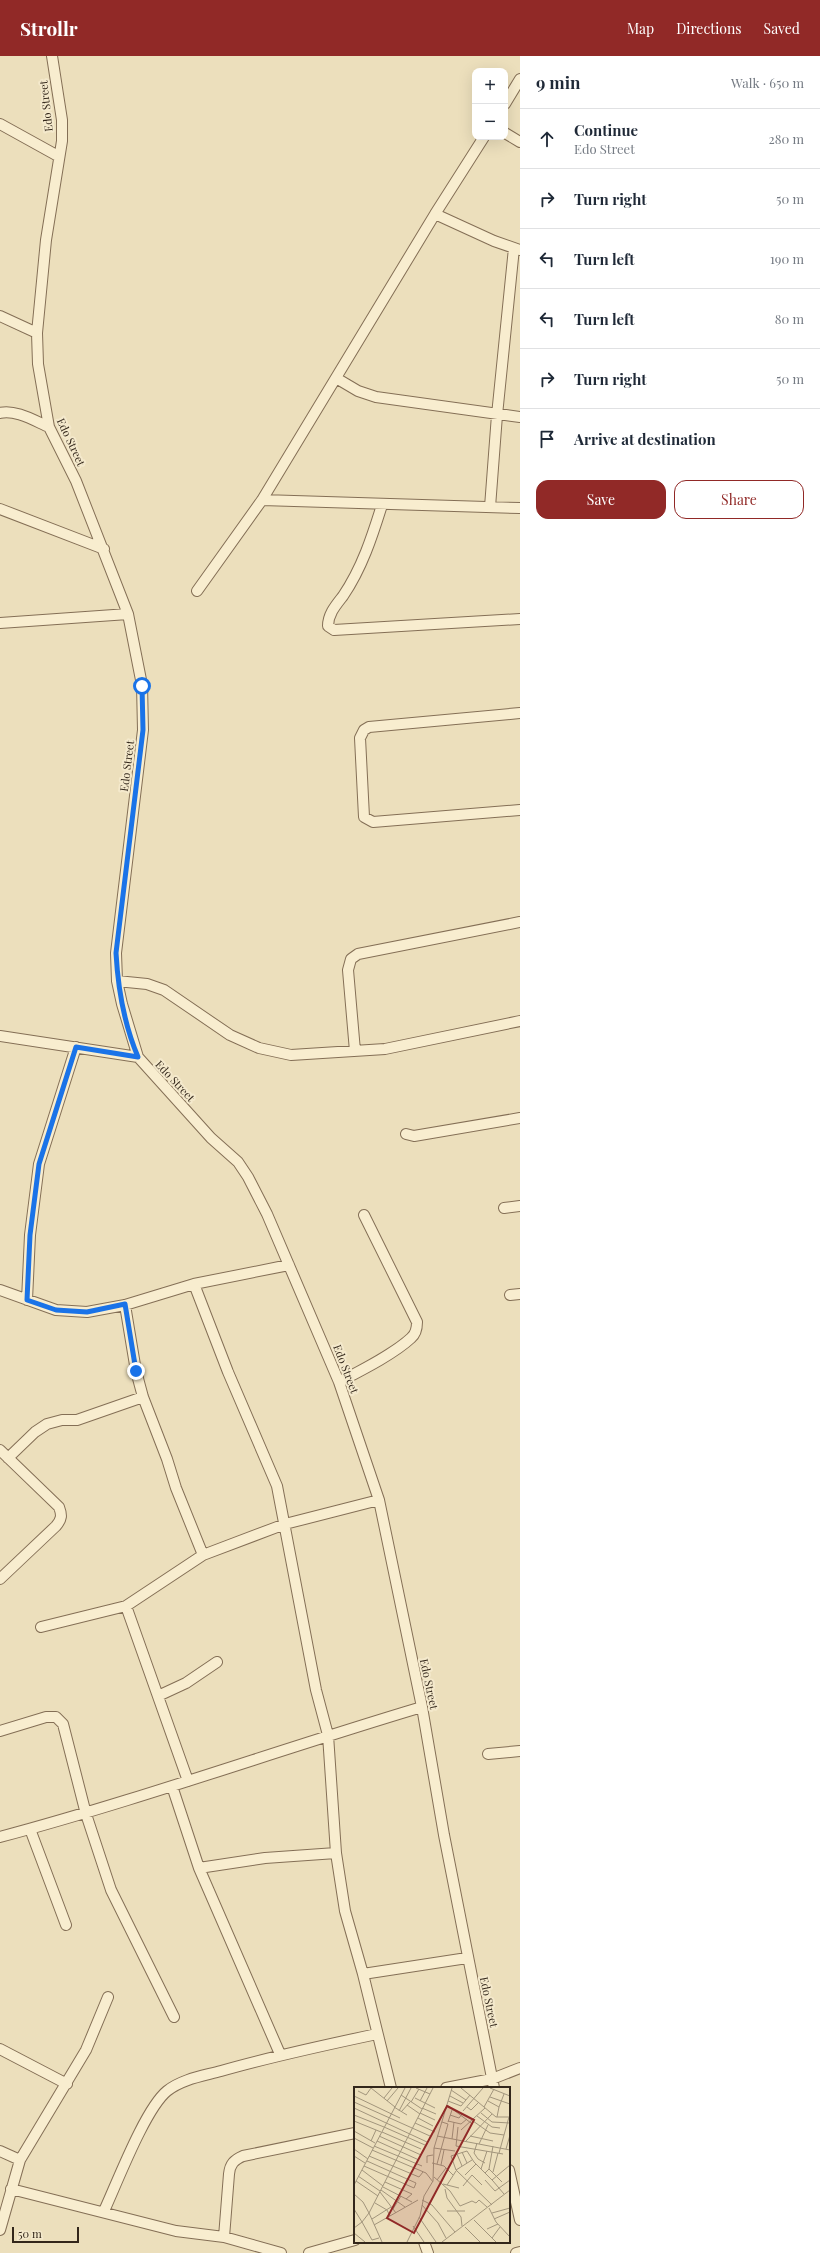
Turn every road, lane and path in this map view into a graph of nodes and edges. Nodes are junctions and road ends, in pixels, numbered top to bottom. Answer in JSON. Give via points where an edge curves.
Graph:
{"nodes":[{"id":1,"x":52,"y":56,"type":"edge"},
{"id":2,"x":520,"y":79,"type":"edge"},
{"id":3,"x":508,"y":99,"type":"edge"},
{"id":4,"x":0,"y":124,"type":"edge"},
{"id":5,"x":508,"y":135,"type":"edge"},
{"id":6,"x":482,"y":140,"type":"edge"},
{"id":7,"x":520,"y":142,"type":"edge"},
{"id":8,"x":58,"y":156,"type":"junction"},
{"id":9,"x":435,"y":214,"type":"junction"},
{"id":10,"x":517,"y":249,"type":"edge"},
{"id":11,"x":0,"y":316,"type":"edge"},
{"id":12,"x":37,"y":333,"type":"junction"},
{"id":13,"x":336,"y":378,"type":"junction"},
{"id":14,"x":0,"y":413,"type":"edge"},
{"id":15,"x":496,"y":415,"type":"junction"},
{"id":16,"x":520,"y":416,"type":"edge"},
{"id":17,"x":49,"y":427,"type":"junction"},
{"id":18,"x":262,"y":500,"type":"junction"},
{"id":19,"x":382,"y":505,"type":"junction"},
{"id":20,"x":490,"y":507,"type":"junction"},
{"id":21,"x":0,"y":508,"type":"edge"},
{"id":22,"x":520,"y":508,"type":"edge"},
{"id":23,"x":104,"y":549,"type":"junction"},
{"id":24,"x":197,"y":590,"type":"dead end"},
{"id":25,"x":128,"y":614,"type":"junction"},
{"id":26,"x":520,"y":619,"type":"edge"},
{"id":27,"x":0,"y":623,"type":"edge"},
{"id":28,"x":520,"y":713,"type":"edge"},
{"id":29,"x":520,"y":810,"type":"edge"},
{"id":30,"x":520,"y":922,"type":"edge"},
{"id":31,"x":117,"y":981,"type":"junction"},
{"id":32,"x":520,"y":1022,"type":"edge"},
{"id":33,"x":0,"y":1036,"type":"edge"},
{"id":34,"x":76,"y":1047,"type":"junction"},
{"id":35,"x":355,"y":1051,"type":"junction"},
{"id":36,"x":138,"y":1057,"type":"junction"},
{"id":37,"x":520,"y":1118,"type":"edge"},
{"id":38,"x":406,"y":1134,"type":"dead end"},
{"id":39,"x":520,"y":1206,"type":"edge"},
{"id":40,"x":504,"y":1208,"type":"dead end"},
{"id":41,"x":364,"y":1215,"type":"dead end"},
{"id":42,"x":289,"y":1265,"type":"junction"},
{"id":43,"x":194,"y":1284,"type":"junction"},
{"id":44,"x":0,"y":1290,"type":"edge"},
{"id":45,"x":27,"y":1300,"type":"junction"},
{"id":46,"x":125,"y":1304,"type":"junction"},
{"id":47,"x":339,"y":1382,"type":"junction"},
{"id":48,"x":143,"y":1397,"type":"junction"},
{"id":49,"x":0,"y":1450,"type":"edge"},
{"id":50,"x":8,"y":1458,"type":"junction"},
{"id":51,"x":379,"y":1500,"type":"junction"},
{"id":52,"x":285,"y":1524,"type":"junction"},
{"id":53,"x":204,"y":1555,"type":"junction"},
{"id":54,"x":0,"y":1579,"type":"edge"},
{"id":55,"x":126,"y":1606,"type":"junction"},
{"id":56,"x":41,"y":1628,"type":"dead end"},
{"id":57,"x":216,"y":1662,"type":"dead end"},
{"id":58,"x":158,"y":1696,"type":"junction"},
{"id":59,"x":422,"y":1707,"type":"junction"},
{"id":60,"x":0,"y":1731,"type":"edge"},
{"id":61,"x":328,"y":1735,"type":"junction"},
{"id":62,"x":520,"y":1750,"type":"edge"},
{"id":63,"x":488,"y":1754,"type":"dead end"},
{"id":64,"x":188,"y":1781,"type":"junction"},
{"id":65,"x":172,"y":1786,"type":"junction"},
{"id":66,"x":86,"y":1814,"type":"junction"},
{"id":67,"x":30,"y":1829,"type":"junction"},
{"id":68,"x":0,"y":1837,"type":"edge"},
{"id":69,"x":336,"y":1852,"type":"junction"},
{"id":70,"x":199,"y":1868,"type":"junction"},
{"id":71,"x":66,"y":1925,"type":"dead end"},
{"id":72,"x":467,"y":1958,"type":"junction"},
{"id":73,"x":362,"y":1974,"type":"junction"},
{"id":74,"x":108,"y":1997,"type":"dead end"},
{"id":75,"x":174,"y":2017,"type":"dead end"},
{"id":76,"x":377,"y":2034,"type":"junction"},
{"id":77,"x":0,"y":2049,"type":"edge"},
{"id":78,"x":280,"y":2054,"type":"junction"},
{"id":79,"x":520,"y":2068,"type":"edge"},
{"id":80,"x":67,"y":2084,"type":"junction"},
{"id":81,"x":493,"y":2084,"type":"edge"},
{"id":82,"x":390,"y":2087,"type":"edge"},
{"id":83,"x":458,"y":2087,"type":"edge"},
{"id":84,"x":354,"y":2133,"type":"edge"},
{"id":85,"x":0,"y":2151,"type":"edge"},
{"id":86,"x":20,"y":2160,"type":"junction"},
{"id":87,"x":510,"y":2175,"type":"edge"},
{"id":88,"x":11,"y":2189,"type":"junction"},
{"id":89,"x":104,"y":2211,"type":"junction"},
{"id":90,"x":520,"y":2220,"type":"edge"},
{"id":91,"x":0,"y":2230,"type":"edge"},
{"id":92,"x":224,"y":2237,"type":"junction"},
{"id":93,"x":354,"y":2240,"type":"edge"},
{"id":94,"x":424,"y":2243,"type":"edge"},
{"id":95,"x":520,"y":2252,"type":"edge"},
{"id":96,"x":281,"y":2253,"type":"edge"},
{"id":97,"x":309,"y":2253,"type":"edge"},
{"id":98,"x":428,"y":2253,"type":"edge"},
{"id":99,"x":516,"y":2253,"type":"edge"}],
"edges":[{"from":1,"to":8,"type":"street","name":"Edo Street","via":[[62,120],[62,141]]},
{"from":2,"to":3,"type":"street"},
{"from":4,"to":8,"type":"street"},
{"from":5,"to":7,"type":"street"},
{"from":6,"to":9,"type":"street"},
{"from":8,"to":12,"type":"street","name":"Edo Street","via":[[46,240]]},
{"from":9,"to":10,"type":"street"},
{"from":9,"to":13,"type":"street"},
{"from":10,"to":15,"type":"street"},
{"from":11,"to":12,"type":"street"},
{"from":12,"to":17,"type":"street","name":"Edo Street","via":[[38,364]]},
{"from":13,"to":15,"type":"street","via":[[358,391],[376,396]]},
{"from":13,"to":18,"type":"street"},
{"from":14,"to":17,"type":"street","via":[[15,414]]},
{"from":15,"to":16,"type":"street"},
{"from":15,"to":20,"type":"street"},
{"from":17,"to":23,"type":"street","name":"Edo Street","via":[[76,481]]},
{"from":18,"to":19,"type":"street"},
{"from":18,"to":24,"type":"street"},
{"from":19,"to":20,"type":"street"},
{"from":19,"to":26,"type":"street","via":[[370,545],[350,585],[328,618],[328,626],[334,630]]},
{"from":20,"to":22,"type":"street"},
{"from":21,"to":23,"type":"street"},
{"from":23,"to":25,"type":"street","name":"Edo Street"},
{"from":25,"to":27,"type":"street"},
{"from":25,"to":31,"type":"street","name":"Edo Street","via":[[142,686],[143,730],[119,920]]},
{"from":28,"to":29,"type":"street","via":[[369,727],[360,738],[364,818],[368,821]]},
{"from":30,"to":35,"type":"street","via":[[358,954],[351,959],[348,970]]},
{"from":31,"to":35,"type":"street","via":[[147,984],[164,990],[230,1035],[259,1048],[290,1055]]},
{"from":31,"to":36,"type":"street","name":"Edo Street","via":[[128,1029]]},
{"from":32,"to":35,"type":"street","via":[[385,1049]]},
{"from":33,"to":34,"type":"street"},
{"from":34,"to":36,"type":"street"},
{"from":34,"to":45,"type":"street","via":[[39,1164],[30,1235]]},
{"from":36,"to":42,"type":"street","name":"Edo Street","via":[[211,1138],[243,1169],[267,1214]]},
{"from":37,"to":38,"type":"street","via":[[414,1136]]},
{"from":39,"to":40,"type":"street"},
{"from":41,"to":47,"type":"street","via":[[417,1322],[416,1330],[411,1338]]},
{"from":42,"to":43,"type":"street"},
{"from":42,"to":47,"type":"street","name":"Edo Street"},
{"from":43,"to":46,"type":"street"},
{"from":43,"to":52,"type":"street","via":[[277,1486]]},
{"from":44,"to":45,"type":"street"},
{"from":45,"to":46,"type":"street","via":[[56,1310],[87,1312]]},
{"from":46,"to":48,"type":"street"},
{"from":47,"to":51,"type":"street","name":"Edo Street"},
{"from":48,"to":50,"type":"street","via":[[77,1420],[62,1420],[48,1424],[35,1432]]},
{"from":48,"to":53,"type":"street"},
{"from":49,"to":50,"type":"street"},
{"from":50,"to":54,"type":"street","via":[[62,1514],[61,1521]]},
{"from":51,"to":52,"type":"street"},
{"from":51,"to":59,"type":"street","name":"Edo Street"},
{"from":52,"to":53,"type":"street"},
{"from":52,"to":61,"type":"street","via":[[316,1690]]},
{"from":53,"to":55,"type":"street"},
{"from":55,"to":56,"type":"street"},
{"from":55,"to":58,"type":"street"},
{"from":57,"to":58,"type":"street","via":[[186,1683]]},
{"from":58,"to":64,"type":"street"},
{"from":59,"to":61,"type":"street"},
{"from":59,"to":72,"type":"street","name":"Edo Street"},
{"from":60,"to":66,"type":"street","via":[[46,1717],[56,1717],[63,1724]]},
{"from":61,"to":64,"type":"street"},
{"from":61,"to":69,"type":"street"},
{"from":62,"to":63,"type":"street"},
{"from":64,"to":65,"type":"street"},
{"from":65,"to":66,"type":"street"},
{"from":65,"to":70,"type":"street"},
{"from":66,"to":67,"type":"street"},
{"from":66,"to":75,"type":"street","via":[[110,1890]]},
{"from":67,"to":68,"type":"street"},
{"from":67,"to":71,"type":"street"},
{"from":69,"to":70,"type":"street","via":[[265,1858]]},
{"from":69,"to":73,"type":"street","via":[[345,1911]]},
{"from":70,"to":78,"type":"street"},
{"from":72,"to":73,"type":"street"},
{"from":72,"to":81,"type":"street","name":"Edo Street","via":[[481,2015]]},
{"from":73,"to":76,"type":"street"},
{"from":74,"to":80,"type":"street","via":[[86,2050]]},
{"from":76,"to":78,"type":"street"},
{"from":76,"to":82,"type":"street"},
{"from":77,"to":80,"type":"street"},
{"from":78,"to":89,"type":"street","via":[[184,2082],[167,2091],[155,2105]]},
{"from":79,"to":81,"type":"street"},
{"from":80,"to":86,"type":"street"},
{"from":81,"to":83,"type":"street"},
{"from":84,"to":92,"type":"street","via":[[235,2159],[230,2166]]},
{"from":85,"to":86,"type":"street"},
{"from":86,"to":88,"type":"street"},
{"from":87,"to":90,"type":"street"},
{"from":88,"to":89,"type":"street"},
{"from":88,"to":91,"type":"street"},
{"from":89,"to":92,"type":"street","via":[[176,2231]]},
{"from":92,"to":96,"type":"street"},
{"from":93,"to":97,"type":"street"},
{"from":94,"to":98,"type":"street"},
{"from":95,"to":99,"type":"street"}]}
